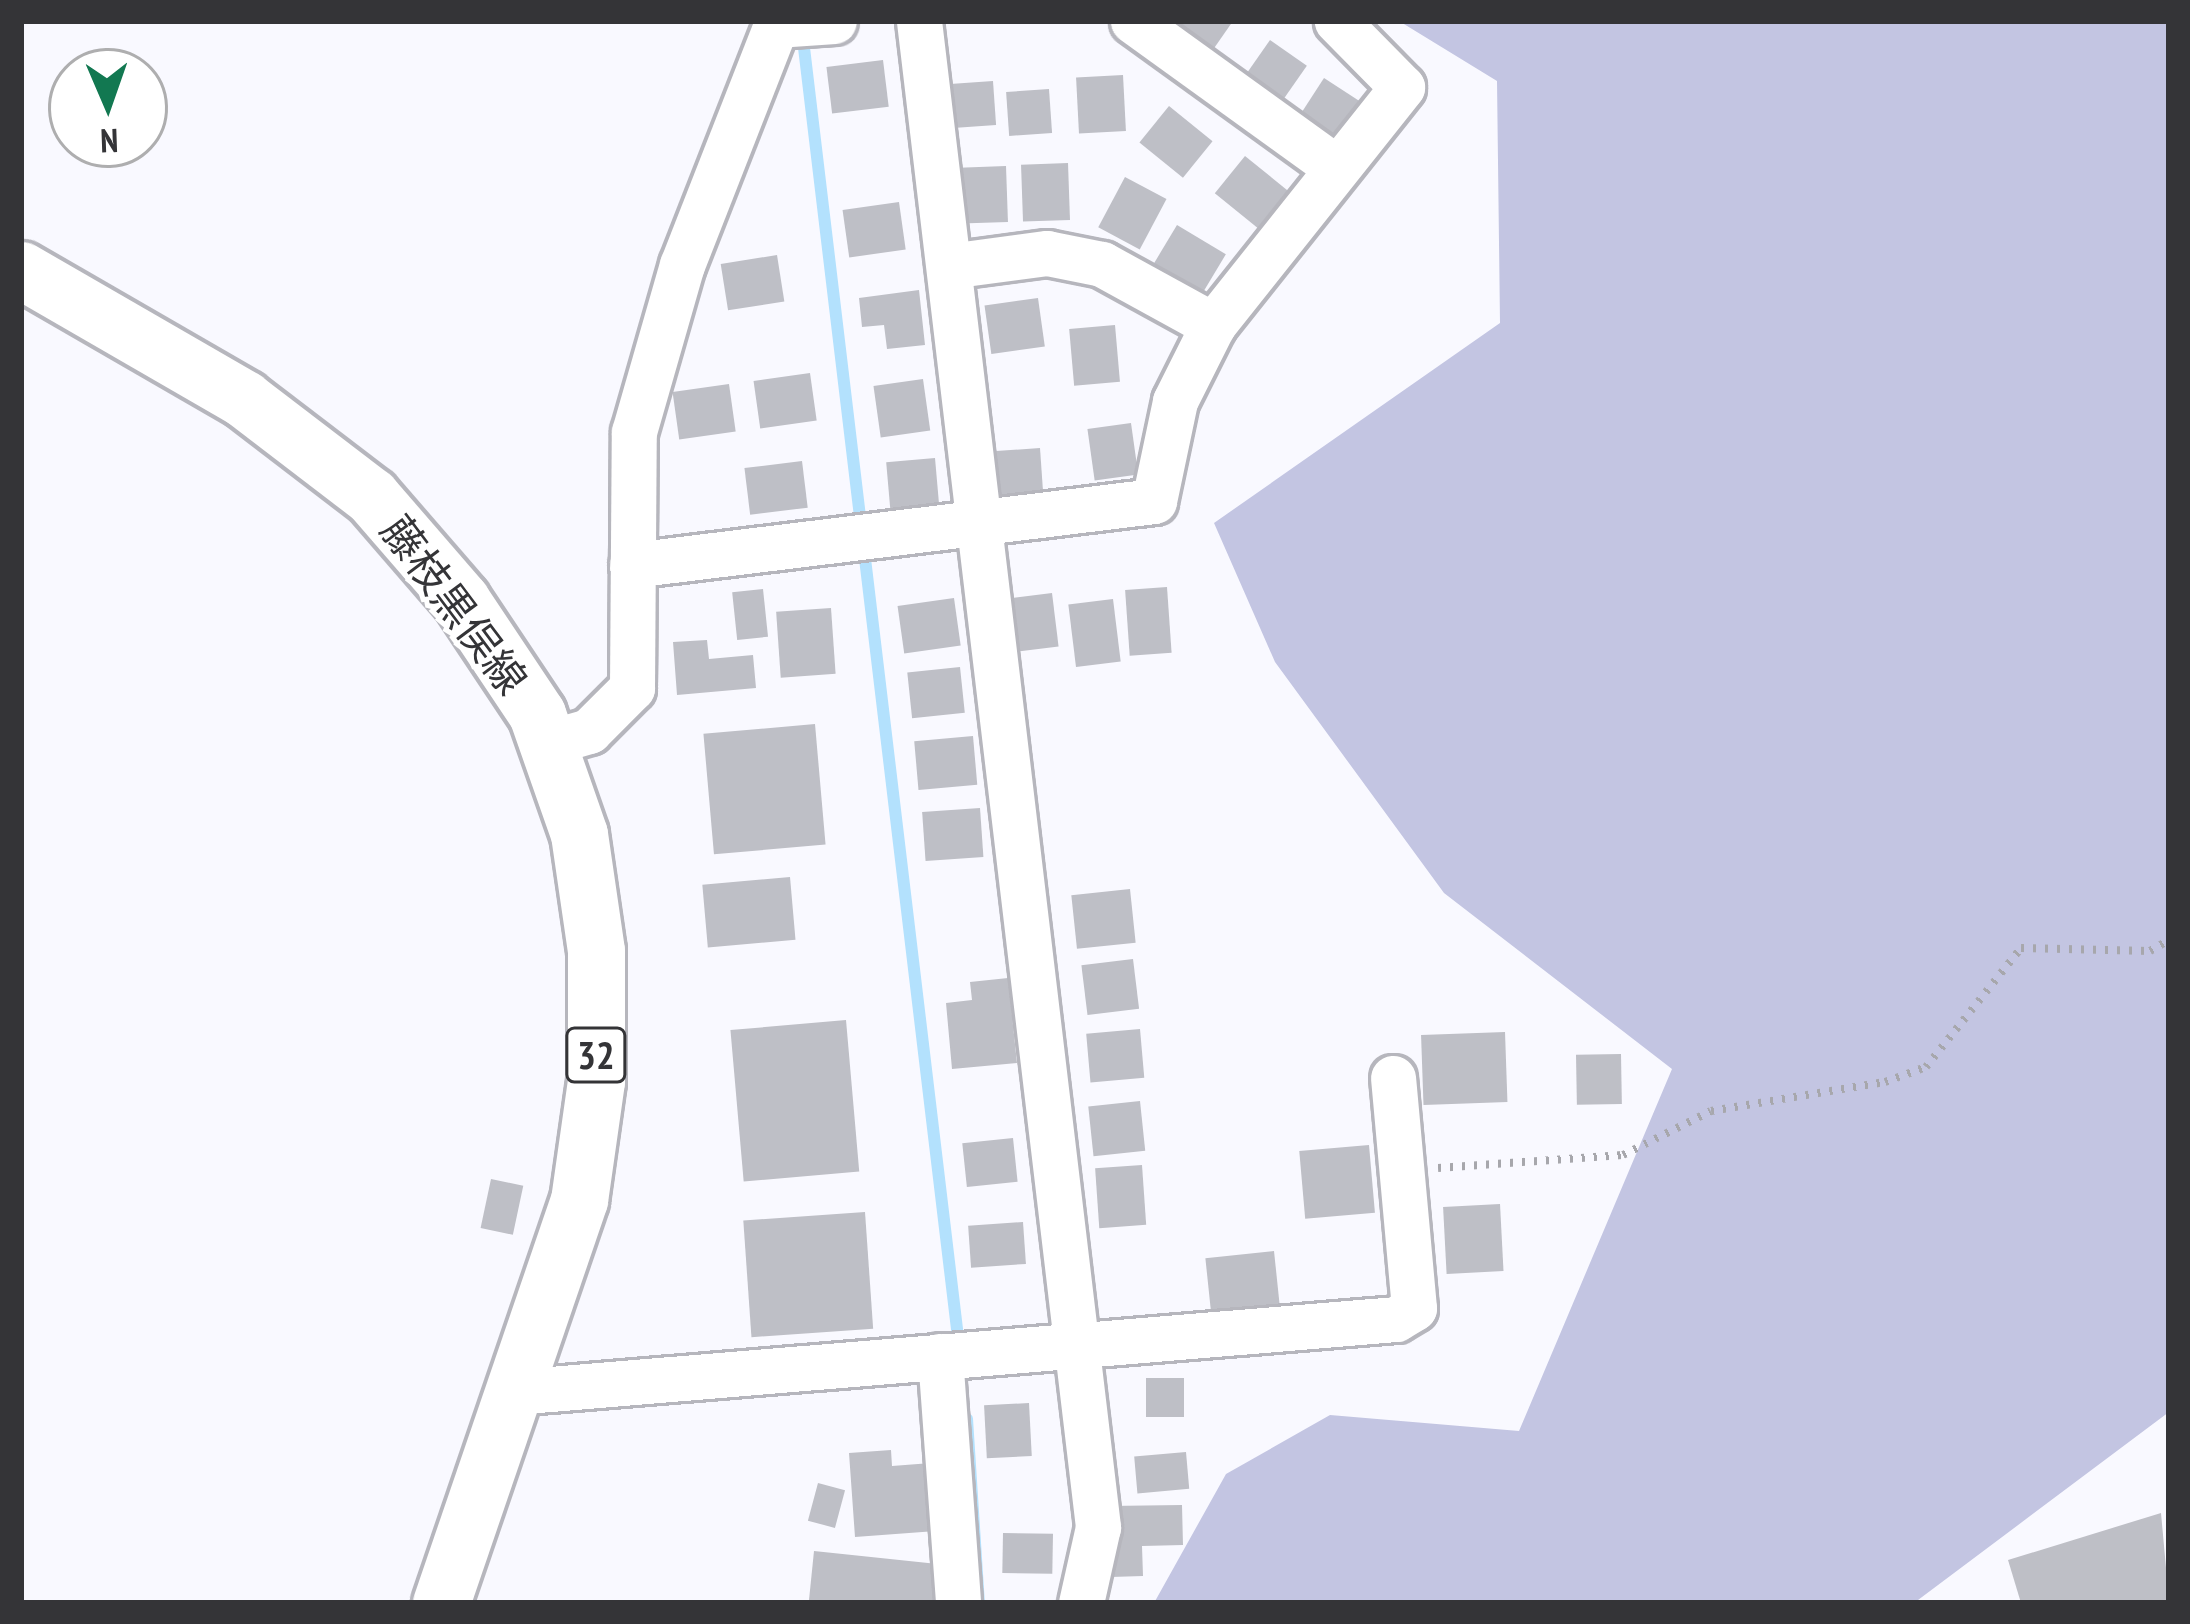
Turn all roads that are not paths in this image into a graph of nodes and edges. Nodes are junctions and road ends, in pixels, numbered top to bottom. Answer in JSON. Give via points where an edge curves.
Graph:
{"nodes":[{"id":1,"x":834,"y":21,"type":"edge"},
{"id":2,"x":919,"y":21,"type":"edge"},
{"id":3,"x":1133,"y":21,"type":"edge"},
{"id":4,"x":1337,"y":21,"type":"edge"},
{"id":5,"x":1337,"y":168,"type":"junction"},
{"id":6,"x":949,"y":266,"type":"junction"},
{"id":7,"x":21,"y":270,"type":"edge"},
{"id":8,"x":1214,"y":325,"type":"junction"},
{"id":9,"x":981,"y":528,"type":"junction"},
{"id":10,"x":632,"y":565,"type":"junction"},
{"id":11,"x":542,"y":728,"type":"junction"},
{"id":12,"x":1393,"y":1078,"type":"dead end"},
{"id":13,"x":1076,"y":1345,"type":"junction"},
{"id":14,"x":940,"y":1356,"type":"junction"},
{"id":15,"x":514,"y":1392,"type":"junction"},
{"id":16,"x":441,"y":1603,"type":"edge"},
{"id":17,"x":958,"y":1603,"type":"edge"},
{"id":18,"x":1081,"y":1603,"type":"edge"}],
"edges":[{"from":1,"to":10,"type":"street","via":[[776,25],[682,265],[634,432]]},
{"from":2,"to":6,"type":"street"},
{"from":3,"to":5,"type":"street"},
{"from":4,"to":5,"type":"street","via":[[1402,87]]},
{"from":5,"to":8,"type":"street"},
{"from":6,"to":8,"type":"street","via":[[1047,253],[1102,264]]},
{"from":6,"to":9,"type":"street"},
{"from":7,"to":11,"type":"main road","name":"藤枝黒俣線","number":"32","via":[[244,399],[371,496],[461,600]]},
{"from":8,"to":9,"type":"street","via":[[1175,401],[1154,501]]},
{"from":9,"to":10,"type":"street"},
{"from":9,"to":13,"type":"street"},
{"from":10,"to":11,"type":"street","via":[[632,688],[589,731]]},
{"from":11,"to":15,"type":"main road","name":"藤枝黒俣線","number":"32","via":[[579,835],[596,951],[596,1081],[579,1199]]},
{"from":12,"to":13,"type":"street","via":[[1414,1308],[1396,1319]]},
{"from":13,"to":14,"type":"street"},
{"from":13,"to":18,"type":"street","via":[[1098,1527]]},
{"from":14,"to":15,"type":"street"},
{"from":14,"to":17,"type":"street"},
{"from":15,"to":16,"type":"main road","name":"藤枝黒俣線","number":"32"}]}
